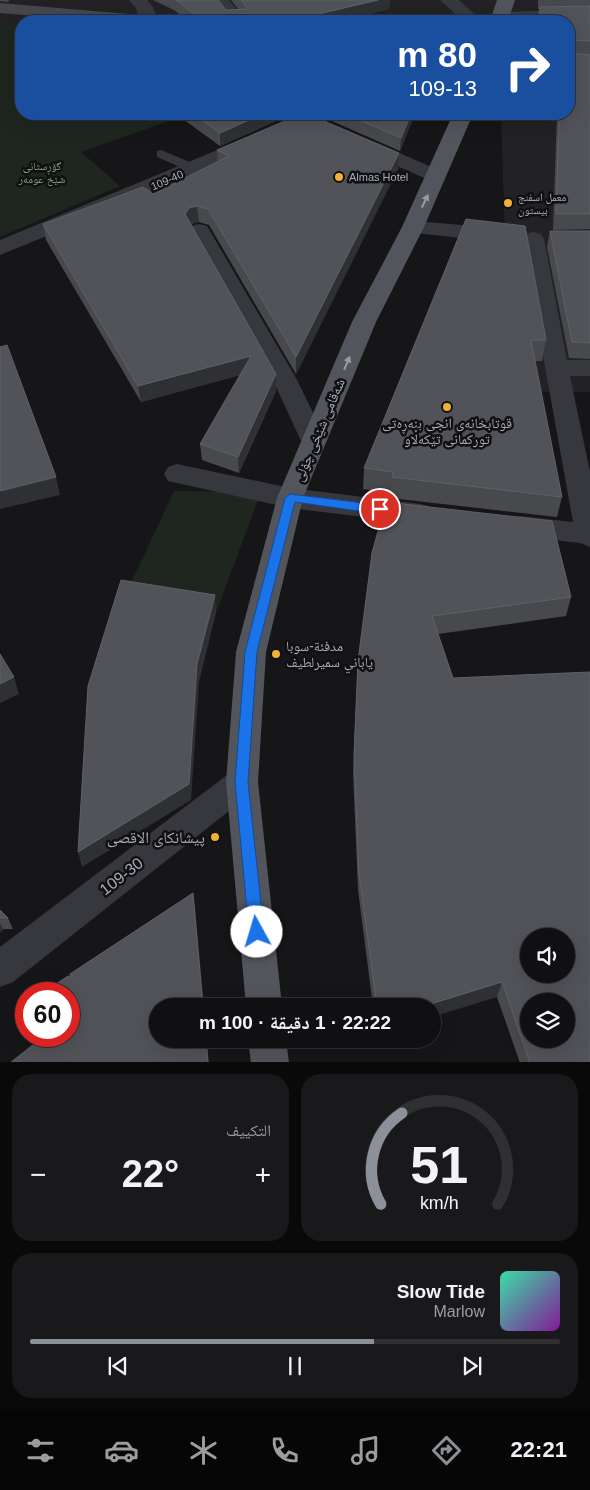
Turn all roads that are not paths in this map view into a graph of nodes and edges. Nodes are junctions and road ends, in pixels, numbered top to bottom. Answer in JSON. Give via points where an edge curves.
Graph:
{"nodes":[{"id":1,"x":138,"y":0,"type":"edge"},
{"id":2,"x":220,"y":0,"type":"edge"},
{"id":3,"x":449,"y":0,"type":"edge"},
{"id":4,"x":506,"y":0,"type":"edge"},
{"id":5,"x":0,"y":8,"type":"edge"},
{"id":6,"x":590,"y":14,"type":"edge"},
{"id":7,"x":58,"y":15,"type":"edge"},
{"id":8,"x":147,"y":15,"type":"edge"},
{"id":9,"x":231,"y":15,"type":"edge"},
{"id":10,"x":466,"y":15,"type":"edge"},
{"id":11,"x":501,"y":15,"type":"edge"},
{"id":12,"x":572,"y":15,"type":"edge"},
{"id":13,"x":292,"y":120,"type":"edge"},
{"id":14,"x":308,"y":120,"type":"edge"},
{"id":15,"x":460,"y":120,"type":"edge"},
{"id":16,"x":161,"y":154,"type":"dead end"},
{"id":17,"x":193,"y":168,"type":"junction"},
{"id":18,"x":436,"y":176,"type":"junction"},
{"id":19,"x":412,"y":226,"type":"junction"},
{"id":20,"x":198,"y":231,"type":"dead end"},
{"id":21,"x":0,"y":248,"type":"edge"},
{"id":22,"x":556,"y":368,"type":"junction"},
{"id":23,"x":590,"y":368,"type":"edge"},
{"id":24,"x":314,"y":441,"type":"junction"},
{"id":25,"x":177,"y":474,"type":"dead end"},
{"id":26,"x":290,"y":498,"type":"junction"},
{"id":27,"x":441,"y":516,"type":"edge"},
{"id":28,"x":490,"y":522,"type":"edge"},
{"id":29,"x":589,"y":527,"type":"edge"},
{"id":30,"x":242,"y":782,"type":"junction"},
{"id":31,"x":0,"y":969,"type":"edge"},
{"id":32,"x":263,"y":998,"type":"edge"},
{"id":33,"x":268,"y":1048,"type":"edge"},
{"id":34,"x":270,"y":1062,"type":"edge"}],
"edges":[{"from":1,"to":8,"type":"street"},
{"from":2,"to":9,"type":"street"},
{"from":3,"to":10,"type":"street"},
{"from":4,"to":11,"type":"main road"},
{"from":5,"to":7,"type":"main road"},
{"from":6,"to":12,"type":"street"},
{"from":13,"to":17,"type":"street","name":"109-40"},
{"from":14,"to":18,"type":"street"},
{"from":15,"to":18,"type":"main road","name":"شەقامی شێخی چۆلی"},
{"from":16,"to":17,"type":"lane"},
{"from":17,"to":21,"type":"street","name":"109-40"},
{"from":19,"to":18,"type":"main road","name":"شەقامی شێخی چۆلی","one_way":true},
{"from":19,"to":22,"type":"street","via":[[542,238]]},
{"from":24,"to":19,"type":"main road","name":"شەقامی شێخی چۆلی","one_way":true,"via":[[364,322]]},
{"from":20,"to":24,"type":"street","via":[[284,378]]},
{"from":22,"to":23,"type":"street"},
{"from":22,"to":29,"type":"street"},
{"from":24,"to":26,"type":"main road","name":"شەقامی شێخی چۆلی"},
{"from":25,"to":26,"type":"street"},
{"from":26,"to":27,"type":"street"},
{"from":26,"to":30,"type":"main road","name":"شەقامی شێخی چۆلی","via":[[251,652]]},
{"from":28,"to":29,"type":"street"},
{"from":30,"to":31,"type":"street","name":"109-30"},
{"from":30,"to":32,"type":"main road","name":"شەقامی شێخی چۆلی"},
{"from":33,"to":34,"type":"main road"}]}
